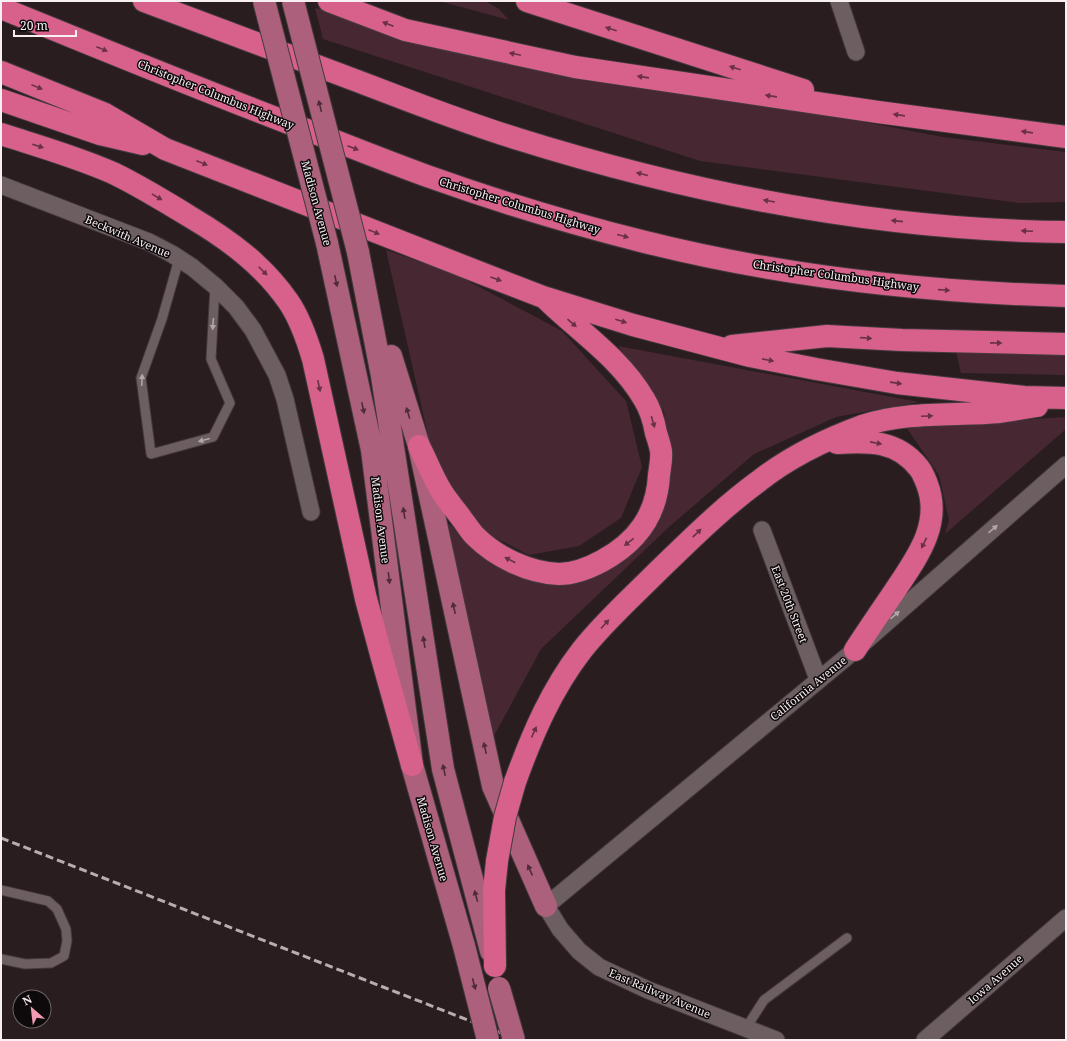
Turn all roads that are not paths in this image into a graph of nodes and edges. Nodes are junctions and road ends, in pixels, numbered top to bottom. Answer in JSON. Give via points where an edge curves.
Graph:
{"nodes":[{"id":1,"x":144,"y":1,"type":"edge"},
{"id":2,"x":264,"y":1,"type":"edge"},
{"id":3,"x":293,"y":1,"type":"edge"},
{"id":4,"x":329,"y":1,"type":"edge"},
{"id":5,"x":527,"y":1,"type":"edge"},
{"id":6,"x":839,"y":1,"type":"edge"},
{"id":7,"x":1,"y":8,"type":"edge"},
{"id":8,"x":856,"y":52,"type":"dead end"},
{"id":9,"x":1,"y":72,"type":"edge"},
{"id":10,"x":1,"y":100,"type":"edge"},
{"id":11,"x":865,"y":109,"type":"junction"},
{"id":12,"x":1,"y":134,"type":"edge"},
{"id":13,"x":1066,"y":137,"type":"edge"},
{"id":14,"x":165,"y":149,"type":"junction"},
{"id":15,"x":1,"y":185,"type":"edge"},
{"id":16,"x":1066,"y":232,"type":"edge"},
{"id":17,"x":358,"y":252,"type":"junction"},
{"id":18,"x":179,"y":259,"type":"junction"},
{"id":19,"x":215,"y":286,"type":"junction"},
{"id":20,"x":1066,"y":296,"type":"edge"},
{"id":21,"x":543,"y":297,"type":"junction"},
{"id":22,"x":1066,"y":344,"type":"edge"},
{"id":23,"x":716,"y":347,"type":"junction"},
{"id":24,"x":1066,"y":398,"type":"edge"},
{"id":25,"x":1066,"y":402,"type":"edge"},
{"id":26,"x":419,"y":446,"type":"junction"},
{"id":27,"x":810,"y":450,"type":"junction"},
{"id":28,"x":1066,"y":465,"type":"edge"},
{"id":29,"x":311,"y":512,"type":"dead end"},
{"id":30,"x":762,"y":530,"type":"dead end"},
{"id":31,"x":855,"y":650,"type":"junction"},
{"id":32,"x":818,"y":679,"type":"junction"},
{"id":33,"x":412,"y":765,"type":"junction"},
{"id":34,"x":1,"y":890,"type":"edge"},
{"id":35,"x":546,"y":906,"type":"junction"},
{"id":36,"x":1066,"y":918,"type":"edge"},
{"id":37,"x":847,"y":938,"type":"dead end"},
{"id":38,"x":1,"y":959,"type":"edge"},
{"id":39,"x":495,"y":966,"type":"junction"},
{"id":40,"x":746,"y":1028,"type":"junction"},
{"id":41,"x":488,"y":1040,"type":"edge"},
{"id":42,"x":514,"y":1040,"type":"edge"},
{"id":43,"x":776,"y":1040,"type":"edge"},
{"id":44,"x":925,"y":1040,"type":"edge"}],
"edges":[{"from":16,"to":1,"type":"highway","one_way":true,"via":[[970,228],[820,210],[746,197],[604,165],[444,114]]},
{"from":2,"to":33,"type":"main road","name":"Madison Avenue","one_way":true,"bridge":true,"via":[[327,243],[372,450]]},
{"from":17,"to":3,"type":"main road","name":"Madison Avenue","one_way":true,"bridge":true},
{"from":11,"to":4,"type":"highway","one_way":true,"via":[[575,67],[405,30]]},
{"from":11,"to":5,"type":"highway","one_way":true},
{"from":6,"to":8,"type":"street"},
{"from":7,"to":20,"type":"highway","name":"Christopher Columbus Highway","one_way":true,"via":[[243,106],[428,176],[577,224],[686,251],[789,270],[939,289]]},
{"from":9,"to":14,"type":"highway","one_way":true,"via":[[105,114]]},
{"from":10,"to":14,"type":"highway","via":[[100,134]]},
{"from":13,"to":11,"type":"highway","one_way":true},
{"from":12,"to":33,"type":"highway","one_way":true,"via":[[113,173],[153,194],[237,247],[273,281],[289,302],[306,337],[313,359],[366,599]]},
{"from":14,"to":21,"type":"highway","one_way":true},
{"from":15,"to":18,"type":"street","name":"Beckwith Avenue","via":[[149,242]]},
{"from":26,"to":17,"type":"main road","one_way":true},
{"from":39,"to":17,"type":"main road","name":"Madison Avenue","one_way":true,"via":[[443,769],[382,376]]},
{"from":18,"to":19,"type":"street","name":"Beckwith Avenue"},
{"from":19,"to":18,"type":"lane","one_way":true,"via":[[210,359],[230,403],[213,437],[151,454],[141,378],[162,319]]},
{"from":19,"to":29,"type":"street","name":"Beckwith Avenue","via":[[236,307],[253,330],[277,376],[285,399]]},
{"from":21,"to":23,"type":"highway","one_way":true},
{"from":21,"to":26,"type":"highway","one_way":true,"via":[[622,369],[645,400],[653,419],[661,452],[659,490],[646,523],[635,537],[609,557],[578,571],[544,573],[517,563],[495,551],[475,535],[443,493]]},
{"from":23,"to":22,"type":"highway","one_way":true,"via":[[827,336]]},
{"from":23,"to":24,"type":"highway","one_way":true,"via":[[750,356],[897,383],[1024,397]]},
{"from":27,"to":25,"type":"highway","one_way":true,"via":[[864,426],[888,420],[1000,412]]},
{"from":35,"to":26,"type":"main road","one_way":true,"via":[[493,786]]},
{"from":27,"to":31,"type":"highway","one_way":true,"via":[[837,443],[866,441],[886,445],[911,458],[922,472],[932,500],[927,538]]},
{"from":39,"to":27,"type":"highway","one_way":true,"bridge":true,"via":[[496,861],[515,782],[544,709],[582,650],[699,531],[760,480],[784,463]]},
{"from":31,"to":28,"type":"street","name":"California Avenue","one_way":true},
{"from":30,"to":32,"type":"street","name":"East 20th Street"},
{"from":31,"to":32,"type":"street","name":"California Avenue"},
{"from":32,"to":35,"type":"street","name":"California Avenue"},
{"from":33,"to":41,"type":"main road","name":"Madison Avenue","one_way":true,"bridge":true},
{"from":34,"to":38,"type":"lane","via":[[48,901],[57,909],[66,929],[67,941],[64,956],[51,963],[26,964]]},
{"from":35,"to":40,"type":"street","name":"East Railway Avenue","via":[[560,929],[579,951],[599,967],[648,990]]},
{"from":36,"to":44,"type":"street","name":"Iowa Avenue"},
{"from":37,"to":40,"type":"lane","via":[[764,1000]]},
{"from":39,"to":42,"type":"main road","name":"Madison Avenue","bridge":true},
{"from":40,"to":43,"type":"street","name":"East Railway Avenue"}]}
